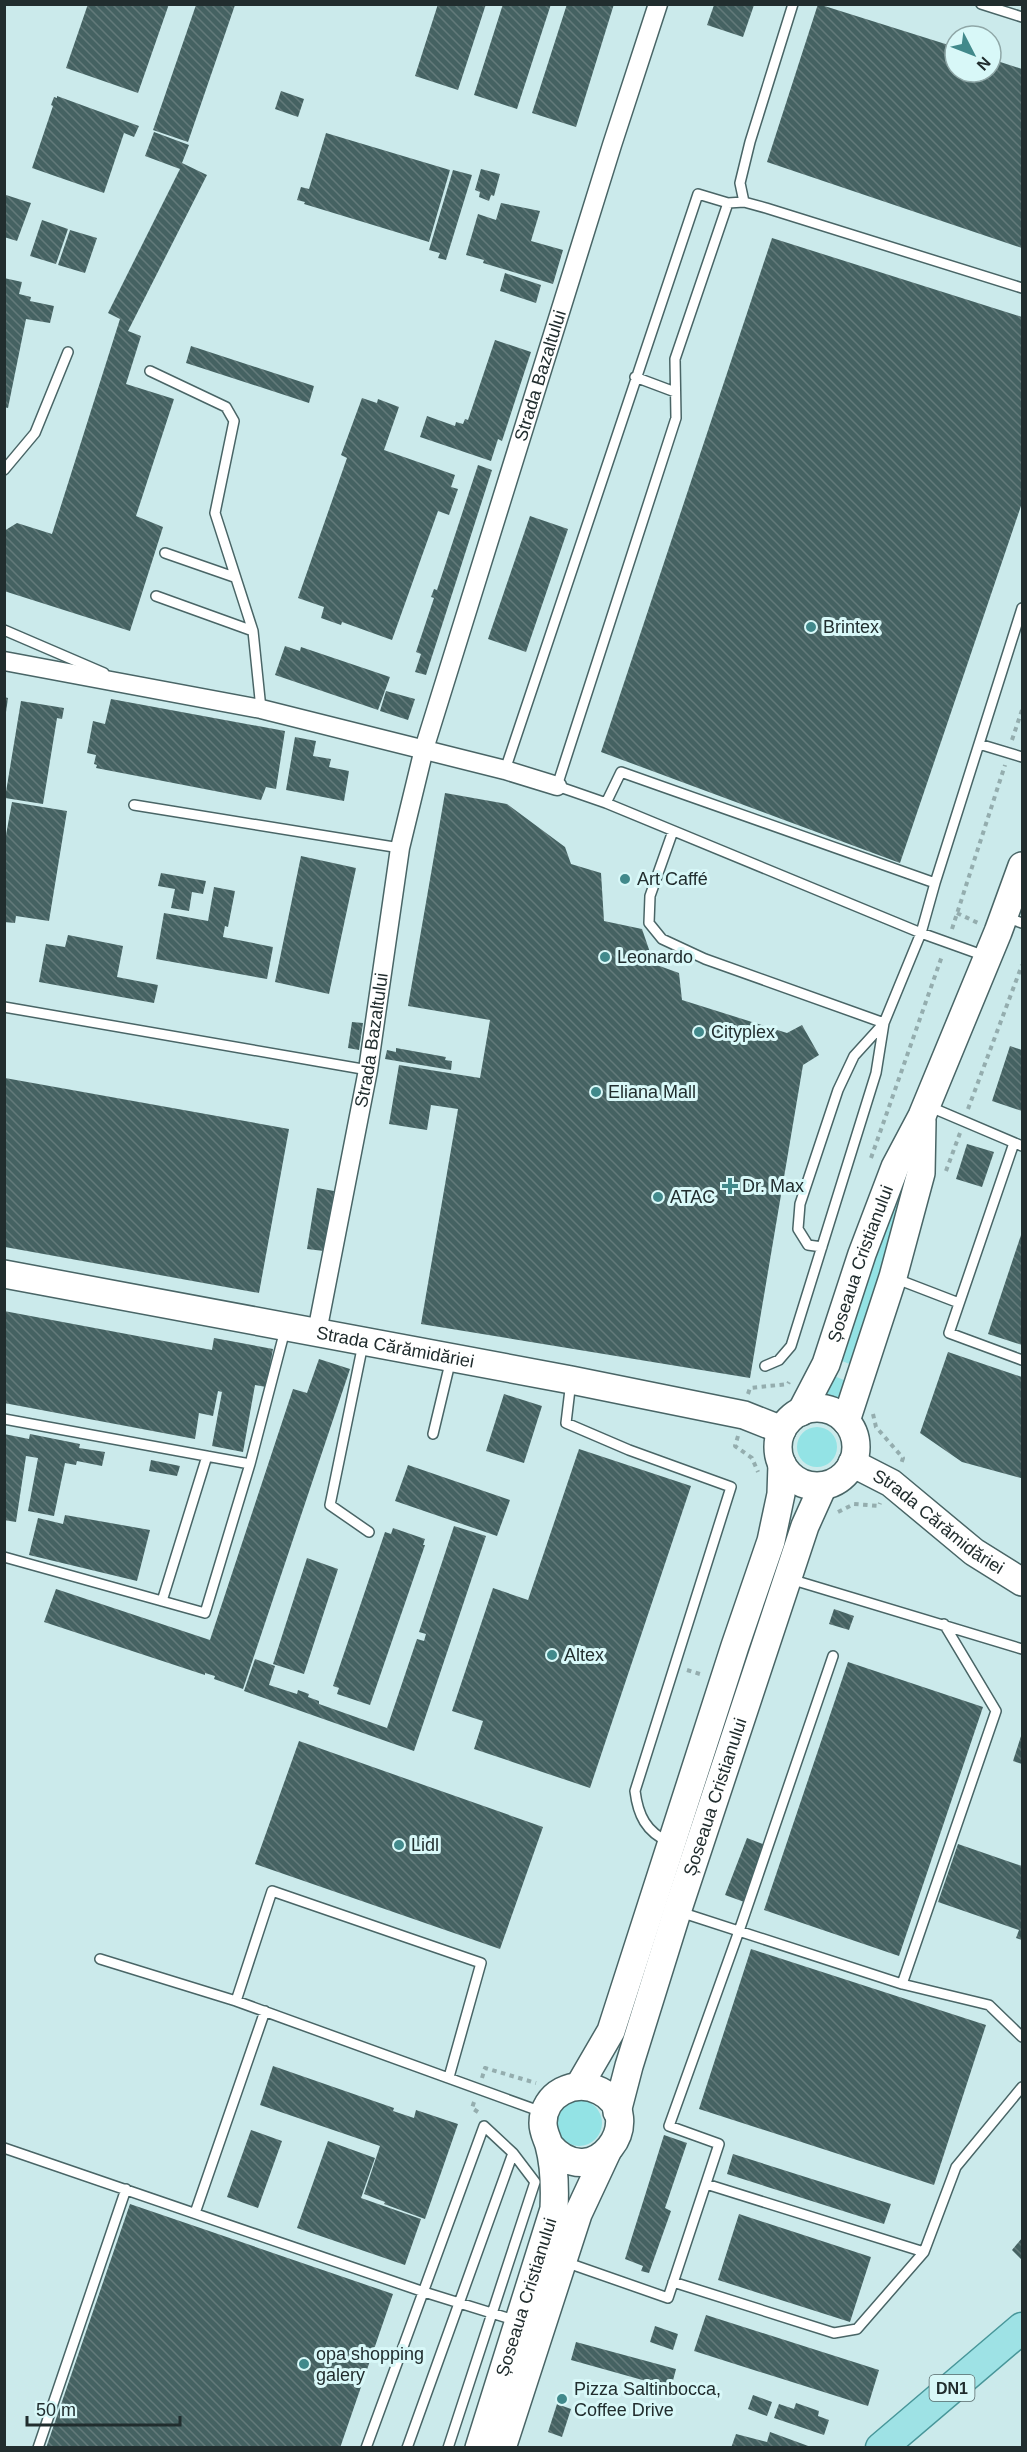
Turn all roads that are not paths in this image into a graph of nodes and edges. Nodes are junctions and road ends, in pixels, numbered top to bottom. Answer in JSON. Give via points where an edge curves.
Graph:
{"nodes":[{"id":1,"x":658,"y":4,"type":"edge"},
{"id":2,"x":793,"y":4,"type":"edge"},
{"id":3,"x":981,"y":4,"type":"edge"},
{"id":4,"x":1023,"y":17,"type":"edge"},
{"id":5,"x":744,"y":202,"type":"junction"},
{"id":6,"x":728,"y":203,"type":"junction"},
{"id":7,"x":1023,"y":288,"type":"edge"},
{"id":8,"x":68,"y":352,"type":"dead end"},
{"id":9,"x":150,"y":371,"type":"dead end"},
{"id":10,"x":635,"y":378,"type":"junction"},
{"id":11,"x":675,"y":392,"type":"junction"},
{"id":12,"x":4,"y":470,"type":"edge"},
{"id":13,"x":165,"y":553,"type":"dead end"},
{"id":14,"x":234,"y":577,"type":"junction"},
{"id":15,"x":156,"y":596,"type":"dead end"},
{"id":16,"x":1023,"y":608,"type":"edge"},
{"id":17,"x":4,"y":630,"type":"edge"},
{"id":18,"x":253,"y":631,"type":"junction"},
{"id":19,"x":4,"y":661,"type":"edge"},
{"id":20,"x":128,"y":684,"type":"junction"},
{"id":21,"x":261,"y":709,"type":"junction"},
{"id":22,"x":979,"y":744,"type":"junction"},
{"id":23,"x":423,"y":749,"type":"junction"},
{"id":24,"x":1023,"y":757,"type":"edge"},
{"id":25,"x":505,"y":770,"type":"junction"},
{"id":26,"x":557,"y":786,"type":"junction"},
{"id":27,"x":606,"y":803,"type":"junction"},
{"id":28,"x":134,"y":805,"type":"dead end"},
{"id":29,"x":673,"y":831,"type":"junction"},
{"id":30,"x":400,"y":848,"type":"junction"},
{"id":31,"x":1023,"y":866,"type":"edge"},
{"id":32,"x":935,"y":883,"type":"junction"},
{"id":33,"x":1013,"y":920,"type":"edge"},
{"id":34,"x":921,"y":933,"type":"junction"},
{"id":35,"x":987,"y":956,"type":"junction"},
{"id":36,"x":4,"y":1007,"type":"edge"},
{"id":37,"x":884,"y":1023,"type":"junction"},
{"id":38,"x":368,"y":1070,"type":"junction"},
{"id":39,"x":925,"y":1110,"type":"junction"},
{"id":40,"x":1018,"y":1144,"type":"edge"},
{"id":41,"x":822,"y":1247,"type":"junction"},
{"id":42,"x":4,"y":1275,"type":"edge"},
{"id":43,"x":893,"y":1277,"type":"junction"},
{"id":44,"x":959,"y":1303,"type":"junction"},
{"id":45,"x":285,"y":1328,"type":"junction"},
{"id":46,"x":317,"y":1332,"type":"junction"},
{"id":47,"x":364,"y":1341,"type":"junction"},
{"id":48,"x":451,"y":1357,"type":"junction"},
{"id":49,"x":1023,"y":1360,"type":"edge"},
{"id":50,"x":765,"y":1366,"type":"dead end"},
{"id":51,"x":571,"y":1380,"type":"junction"},
{"id":52,"x":801,"y":1412,"type":"junction"},
{"id":53,"x":4,"y":1419,"type":"edge"},
{"id":54,"x":846,"y":1421,"type":"junction"},
{"id":55,"x":782,"y":1430,"type":"junction"},
{"id":56,"x":433,"y":1434,"type":"dead end"},
{"id":57,"x":207,"y":1456,"type":"junction"},
{"id":58,"x":852,"y":1463,"type":"junction"},
{"id":59,"x":250,"y":1464,"type":"junction"},
{"id":60,"x":770,"y":1470,"type":"junction"},
{"id":61,"x":823,"y":1486,"type":"junction"},
{"id":62,"x":369,"y":1532,"type":"dead end"},
{"id":63,"x":4,"y":1557,"type":"edge"},
{"id":64,"x":788,"y":1578,"type":"junction"},
{"id":65,"x":1023,"y":1582,"type":"edge"},
{"id":66,"x":162,"y":1601,"type":"junction"},
{"id":67,"x":944,"y":1624,"type":"junction"},
{"id":68,"x":1023,"y":1649,"type":"edge"},
{"id":69,"x":833,"y":1656,"type":"dead end"},
{"id":70,"x":671,"y":1842,"type":"junction"},
{"id":71,"x":678,"y":1912,"type":"junction"},
{"id":72,"x":739,"y":1932,"type":"junction"},
{"id":73,"x":100,"y":1959,"type":"dead end"},
{"id":74,"x":903,"y":1984,"type":"junction"},
{"id":75,"x":236,"y":2001,"type":"junction"},
{"id":76,"x":265,"y":2011,"type":"junction"},
{"id":77,"x":1023,"y":2037,"type":"edge"},
{"id":78,"x":449,"y":2077,"type":"junction"},
{"id":79,"x":579,"y":2086,"type":"junction"},
{"id":80,"x":1023,"y":2087,"type":"edge"},
{"id":81,"x":544,"y":2112,"type":"junction"},
{"id":82,"x":617,"y":2112,"type":"junction"},
{"id":83,"x":549,"y":2145,"type":"junction"},
{"id":84,"x":4,"y":2148,"type":"edge"},
{"id":85,"x":607,"y":2152,"type":"junction"},
{"id":86,"x":513,"y":2153,"type":"junction"},
{"id":87,"x":706,"y":2184,"type":"junction"},
{"id":88,"x":126,"y":2189,"type":"junction"},
{"id":89,"x":195,"y":2213,"type":"junction"},
{"id":90,"x":924,"y":2252,"type":"junction"},
{"id":91,"x":563,"y":2261,"type":"junction"},
{"id":92,"x":673,"y":2282,"type":"junction"},
{"id":93,"x":424,"y":2292,"type":"junction"},
{"id":94,"x":458,"y":2304,"type":"junction"},
{"id":95,"x":491,"y":2314,"type":"junction"},
{"id":96,"x":519,"y":2322,"type":"junction"},
{"id":97,"x":1023,"y":2328,"type":"edge"},
{"id":98,"x":38,"y":2448,"type":"edge"},
{"id":99,"x":366,"y":2448,"type":"edge"},
{"id":100,"x":406,"y":2448,"type":"edge"},
{"id":101,"x":448,"y":2448,"type":"edge"},
{"id":102,"x":479,"y":2448,"type":"edge"},
{"id":103,"x":502,"y":2448,"type":"edge"},
{"id":104,"x":881,"y":2448,"type":"edge"}],
"edges":[{"from":1,"to":23,"type":"street","name":"Strada Bazaltului"},
{"from":2,"to":5,"type":"lane","via":[[750,142],[740,183]]},
{"from":3,"to":4,"type":"lane"},
{"from":5,"to":6,"type":"lane"},
{"from":5,"to":7,"type":"lane"},
{"from":6,"to":10,"type":"lane","via":[[698,194]]},
{"from":6,"to":11,"type":"lane","via":[[675,359]]},
{"from":8,"to":12,"type":"lane","via":[[35,433]]},
{"from":9,"to":14,"type":"lane","via":[[226,407],[234,421],[215,513]]},
{"from":10,"to":11,"type":"lane"},
{"from":10,"to":25,"type":"lane"},
{"from":11,"to":26,"type":"lane","via":[[676,418]]},
{"from":13,"to":14,"type":"lane"},
{"from":14,"to":18,"type":"lane"},
{"from":15,"to":18,"type":"lane"},
{"from":16,"to":22,"type":"lane"},
{"from":17,"to":20,"type":"lane"},
{"from":18,"to":21,"type":"lane"},
{"from":19,"to":20,"type":"street"},
{"from":20,"to":21,"type":"street"},
{"from":21,"to":23,"type":"street"},
{"from":22,"to":24,"type":"lane"},
{"from":22,"to":32,"type":"lane"},
{"from":23,"to":25,"type":"street"},
{"from":23,"to":30,"type":"street","name":"Strada Bazaltului"},
{"from":25,"to":26,"type":"street"},
{"from":26,"to":27,"type":"lane"},
{"from":27,"to":29,"type":"lane"},
{"from":27,"to":32,"type":"lane","via":[[621,772]]},
{"from":28,"to":30,"type":"lane"},
{"from":29,"to":34,"type":"lane"},
{"from":29,"to":37,"type":"lane","via":[[650,896],[649,923],[662,939],[705,959]]},
{"from":30,"to":38,"type":"street","name":"Strada Bazaltului"},
{"from":31,"to":33,"type":"street","name":"Șoseaua Cristianului"},
{"from":32,"to":34,"type":"lane"},
{"from":33,"to":35,"type":"street","name":"Șoseaua Cristianului"},
{"from":34,"to":35,"type":"lane"},
{"from":34,"to":37,"type":"lane"},
{"from":35,"to":39,"type":"street","name":"Șoseaua Cristianului"},
{"from":36,"to":38,"type":"lane"},
{"from":37,"to":41,"type":"lane","via":[[876,1073]]},
{"from":37,"to":41,"type":"lane","via":[[850,1064],[800,1204],[798,1229],[808,1245]]},
{"from":38,"to":46,"type":"street","name":"Strada Bazaltului"},
{"from":39,"to":40,"type":"lane"},
{"from":39,"to":43,"type":"street","name":"Șoseaua Cristianului","via":[[921,1173]]},
{"from":39,"to":52,"type":"street","name":"Șoseaua Cristianului","via":[[895,1167],[826,1364]]},
{"from":40,"to":44,"type":"lane"},
{"from":41,"to":50,"type":"lane","via":[[791,1346],[779,1360]]},
{"from":42,"to":45,"type":"street","name":"Strada Cărămidăriei"},
{"from":43,"to":44,"type":"lane"},
{"from":43,"to":54,"type":"street","name":"Șoseaua Cristianului"},
{"from":44,"to":49,"type":"lane","via":[[949,1333]]},
{"from":45,"to":46,"type":"street","name":"Strada Cărămidăriei"},
{"from":45,"to":59,"type":"lane"},
{"from":46,"to":47,"type":"street","name":"Strada Cărămidăriei"},
{"from":47,"to":48,"type":"street","name":"Strada Cărămidăriei"},
{"from":47,"to":62,"type":"lane","via":[[330,1505]]},
{"from":48,"to":51,"type":"street","name":"Strada Cărămidăriei"},
{"from":48,"to":56,"type":"lane"},
{"from":51,"to":55,"type":"street","name":"Strada Cărămidăriei","via":[[744,1415]]},
{"from":51,"to":70,"type":"lane","via":[[566,1423],[731,1487],[635,1791],[637,1806],[650,1831]]},
{"from":52,"to":54,"type":"street","via":[[825,1409]]},
{"from":52,"to":55,"type":"street"},
{"from":53,"to":57,"type":"lane"},
{"from":54,"to":58,"type":"street","via":[[856,1443]]},
{"from":55,"to":60,"type":"street"},
{"from":57,"to":59,"type":"lane"},
{"from":57,"to":66,"type":"lane"},
{"from":58,"to":61,"type":"street","via":[[838,1480]]},
{"from":58,"to":65,"type":"street","name":"Strada Cărămidăriei","via":[[891,1484],[974,1552]]},
{"from":59,"to":66,"type":"lane","via":[[206,1613]]},
{"from":60,"to":61,"type":"street","via":[[803,1484]]},
{"from":60,"to":70,"type":"street","name":"Șoseaua Cristianului","via":[[781,1494],[771,1542]]},
{"from":61,"to":64,"type":"street","name":"Șoseaua Cristianului"},
{"from":63,"to":66,"type":"lane"},
{"from":64,"to":67,"type":"lane"},
{"from":64,"to":71,"type":"street","name":"Șoseaua Cristianului"},
{"from":67,"to":68,"type":"lane"},
{"from":67,"to":74,"type":"lane","via":[[996,1712]]},
{"from":69,"to":72,"type":"lane"},
{"from":70,"to":79,"type":"street","name":"Șoseaua Cristianului","via":[[611,2031]]},
{"from":71,"to":72,"type":"lane"},
{"from":71,"to":82,"type":"street","name":"Șoseaua Cristianului"},
{"from":72,"to":74,"type":"lane"},
{"from":72,"to":87,"type":"lane","via":[[669,2126],[719,2144]]},
{"from":73,"to":75,"type":"lane"},
{"from":74,"to":77,"type":"lane","via":[[990,2005]]},
{"from":75,"to":76,"type":"lane"},
{"from":75,"to":78,"type":"lane","via":[[272,1891],[481,1963]]},
{"from":76,"to":78,"type":"lane"},
{"from":76,"to":89,"type":"lane"},
{"from":78,"to":81,"type":"lane"},
{"from":79,"to":81,"type":"street","via":[[558,2094]]},
{"from":79,"to":82,"type":"street","via":[[603,2092]]},
{"from":80,"to":90,"type":"lane","via":[[956,2167]]},
{"from":81,"to":83,"type":"street","name":"Șoseaua Cristianului"},
{"from":82,"to":85,"type":"street","name":"Șoseaua Cristianului","via":[[618,2134]]},
{"from":83,"to":85,"type":"street","via":[[556,2154],[576,2162]]},
{"from":83,"to":96,"type":"street","name":"Șoseaua Cristianului","via":[[556,2181],[554,2210]]},
{"from":84,"to":88,"type":"lane"},
{"from":85,"to":91,"type":"street","name":"Șoseaua Cristianului","via":[[578,2214]]},
{"from":86,"to":93,"type":"lane","via":[[484,2126]]},
{"from":86,"to":94,"type":"lane"},
{"from":86,"to":95,"type":"lane","via":[[535,2182]]},
{"from":87,"to":90,"type":"lane"},
{"from":87,"to":92,"type":"lane"},
{"from":88,"to":89,"type":"lane"},
{"from":88,"to":98,"type":"lane"},
{"from":89,"to":93,"type":"lane"},
{"from":90,"to":92,"type":"lane","via":[[857,2329],[834,2333]]},
{"from":91,"to":92,"type":"lane","via":[[668,2298]]},
{"from":91,"to":103,"type":"street","name":"Șoseaua Cristianului"},
{"from":93,"to":94,"type":"lane"},
{"from":93,"to":99,"type":"lane"},
{"from":94,"to":95,"type":"lane"},
{"from":94,"to":100,"type":"lane"},
{"from":95,"to":96,"type":"lane"},
{"from":95,"to":101,"type":"lane"},
{"from":96,"to":102,"type":"street","name":"Șoseaua Cristianului"},
{"from":97,"to":104,"type":"main road","number":"DN1"}]}
